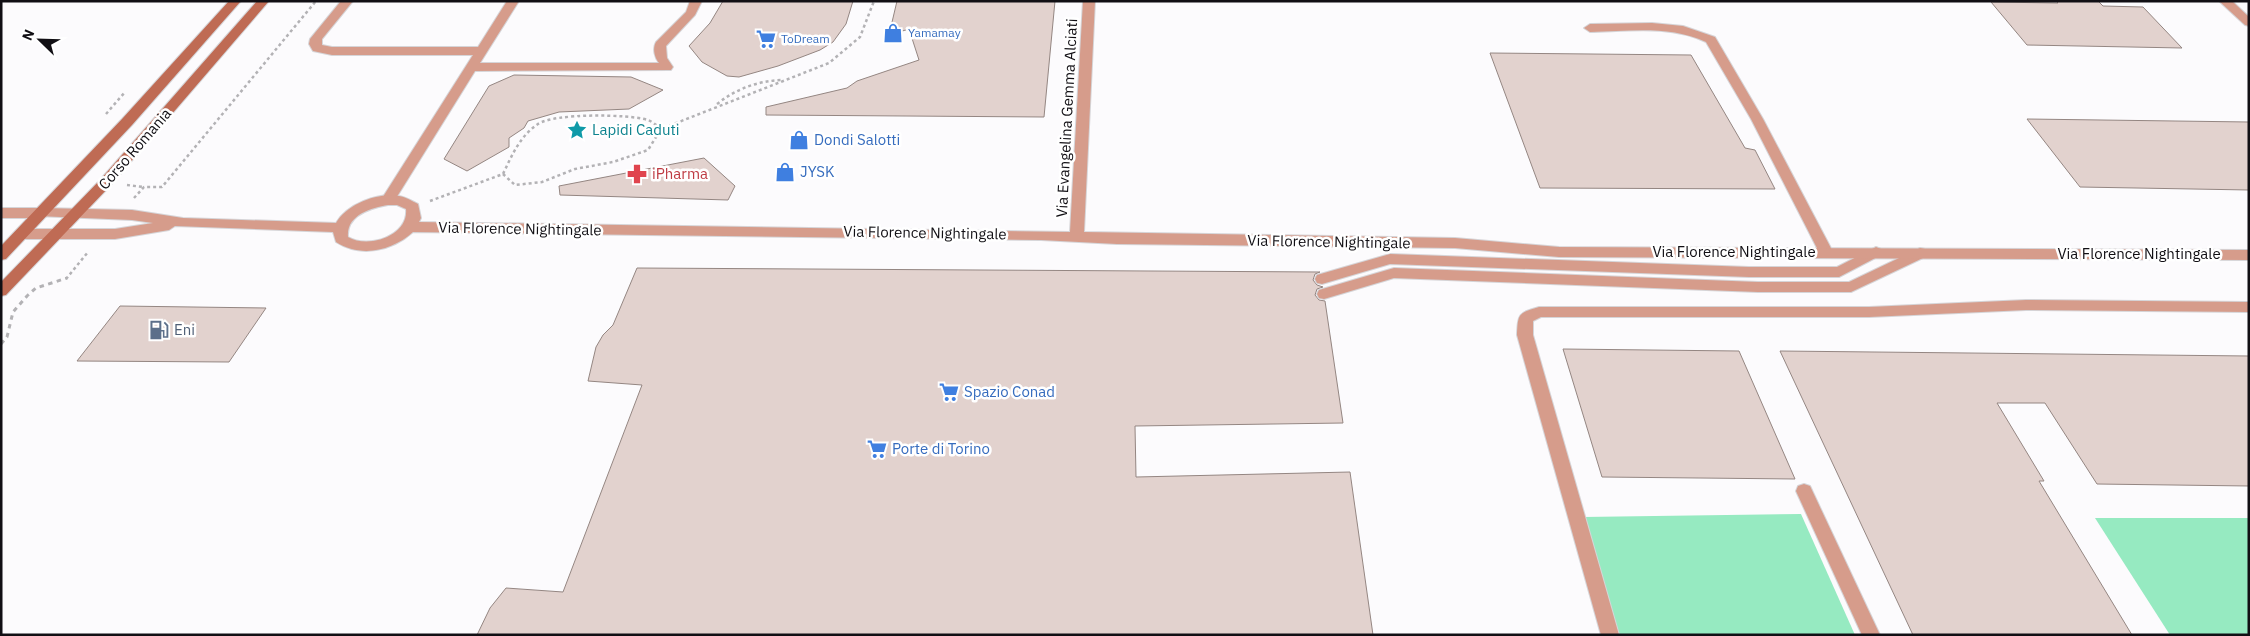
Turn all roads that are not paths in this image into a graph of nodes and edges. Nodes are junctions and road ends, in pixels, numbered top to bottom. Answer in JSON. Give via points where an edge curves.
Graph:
{"nodes":[{"id":1,"x":235,"y":1,"type":"edge"},
{"id":2,"x":263,"y":1,"type":"edge"},
{"id":3,"x":347,"y":1,"type":"edge"},
{"id":4,"x":513,"y":1,"type":"edge"},
{"id":5,"x":696,"y":1,"type":"edge"},
{"id":6,"x":1090,"y":1,"type":"edge"},
{"id":7,"x":2225,"y":1,"type":"edge"},
{"id":8,"x":2249,"y":23,"type":"edge"},
{"id":9,"x":1590,"y":28,"type":"dead end"},
{"id":10,"x":482,"y":51,"type":"junction"},
{"id":11,"x":472,"y":67,"type":"junction"},
{"id":12,"x":388,"y":200,"type":"junction"},
{"id":13,"x":42,"y":212,"type":"junction"},
{"id":14,"x":1,"y":213,"type":"edge"},
{"id":15,"x":76,"y":213,"type":"junction"},
{"id":16,"x":183,"y":223,"type":"junction"},
{"id":17,"x":410,"y":227,"type":"junction"},
{"id":18,"x":340,"y":228,"type":"junction"},
{"id":19,"x":21,"y":234,"type":"junction"},
{"id":20,"x":56,"y":234,"type":"junction"},
{"id":21,"x":1077,"y":236,"type":"junction"},
{"id":22,"x":1826,"y":252,"type":"junction"},
{"id":23,"x":1876,"y":252,"type":"junction"},
{"id":24,"x":1920,"y":253,"type":"junction"},
{"id":25,"x":1,"y":254,"type":"edge"},
{"id":26,"x":2249,"y":255,"type":"edge"},
{"id":27,"x":1322,"y":279,"type":"dead end"},
{"id":28,"x":1,"y":291,"type":"edge"},
{"id":29,"x":1324,"y":294,"type":"dead end"},
{"id":30,"x":2249,"y":307,"type":"edge"},
{"id":31,"x":1804,"y":491,"type":"dead end"},
{"id":32,"x":1610,"y":635,"type":"edge"},
{"id":33,"x":1871,"y":635,"type":"edge"}],
"edges":[{"from":1,"to":13,"type":"main road","name":"Corso Romania"},
{"from":2,"to":15,"type":"main road","name":"Corso Romania"},
{"from":3,"to":10,"type":"street","via":[[316,39],[317,48],[332,51]]},
{"from":4,"to":10,"type":"street"},
{"from":5,"to":11,"type":"street","via":[[690,13],[660,45],[661,58],[667,67]]},
{"from":6,"to":21,"type":"street","name":"Via Evangelina Gemma Alciati"},
{"from":7,"to":8,"type":"street"},
{"from":9,"to":22,"type":"street","via":[[1683,29],[1711,40],[1757,119]]},
{"from":10,"to":11,"type":"street"},
{"from":11,"to":12,"type":"street"},
{"from":12,"to":17,"type":"street","via":[[408,203],[413,208],[414,220]]},
{"from":12,"to":18,"type":"street","via":[[356,211]]},
{"from":13,"to":14,"type":"street"},
{"from":13,"to":15,"type":"street"},
{"from":13,"to":19,"type":"main road","name":"Corso Romania"},
{"from":15,"to":16,"type":"street","via":[[132,215]]},
{"from":15,"to":20,"type":"main road","name":"Corso Romania"},
{"from":16,"to":18,"type":"street"},
{"from":16,"to":20,"type":"street","via":[[114,234]]},
{"from":17,"to":18,"type":"street","via":[[393,240],[369,247],[344,243],[340,239]]},
{"from":17,"to":21,"type":"street","name":"Via Florence Nightingale"},
{"from":19,"to":20,"type":"street"},
{"from":19,"to":25,"type":"main road","name":"Corso Romania"},
{"from":20,"to":28,"type":"main road","name":"Corso Romania"},
{"from":21,"to":22,"type":"street","name":"Via Florence Nightingale","via":[[1455,243],[1559,252]]},
{"from":22,"to":23,"type":"street","name":"Via Florence Nightingale"},
{"from":23,"to":24,"type":"street","name":"Via Florence Nightingale"},
{"from":23,"to":27,"type":"street","via":[[1839,272],[1750,272],[1390,259]]},
{"from":24,"to":26,"type":"street","name":"Via Florence Nightingale"},
{"from":24,"to":29,"type":"street","via":[[1851,287],[1758,287],[1394,273]]},
{"from":30,"to":32,"type":"street","via":[[2026,305],[1869,312],[1538,312],[1525,318],[1525,335]]},
{"from":31,"to":33,"type":"street"}]}
